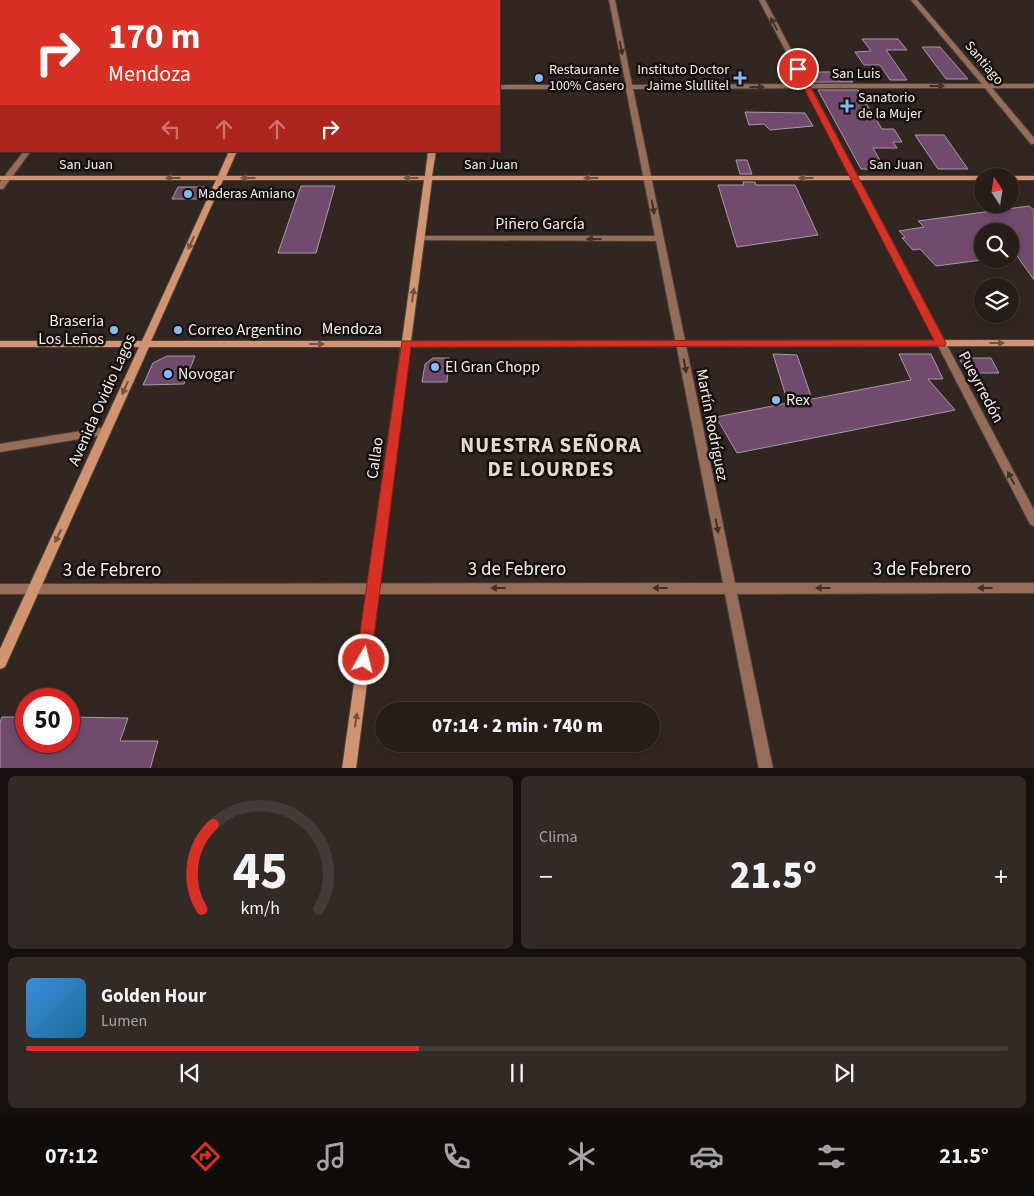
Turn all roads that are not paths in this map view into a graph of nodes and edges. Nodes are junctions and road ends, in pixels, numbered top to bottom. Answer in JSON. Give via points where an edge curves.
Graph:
{"nodes":[{"id":1,"x":302,"y":0,"type":"edge"},
{"id":2,"x":435,"y":0,"type":"edge"},
{"id":3,"x":612,"y":0,"type":"edge"},
{"id":4,"x":762,"y":0,"type":"edge"},
{"id":5,"x":914,"y":0,"type":"edge"},
{"id":6,"x":807,"y":86,"type":"junction"},
{"id":7,"x":987,"y":86,"type":"junction"},
{"id":8,"x":1034,"y":86,"type":"edge"},
{"id":9,"x":500,"y":87,"type":"edge"},
{"id":10,"x":629,"y":87,"type":"junction"},
{"id":11,"x":1034,"y":142,"type":"edge"},
{"id":12,"x":27,"y":152,"type":"edge"},
{"id":13,"x":233,"y":152,"type":"edge"},
{"id":14,"x":432,"y":152,"type":"edge"},
{"id":15,"x":4,"y":178,"type":"edge"},
{"id":16,"x":221,"y":178,"type":"junction"},
{"id":17,"x":428,"y":178,"type":"junction"},
{"id":18,"x":647,"y":178,"type":"junction"},
{"id":19,"x":854,"y":178,"type":"junction"},
{"id":20,"x":974,"y":178,"type":"edge"},
{"id":21,"x":1019,"y":178,"type":"edge"},
{"id":22,"x":1034,"y":178,"type":"edge"},
{"id":23,"x":0,"y":187,"type":"edge"},
{"id":24,"x":420,"y":238,"type":"junction"},
{"id":25,"x":660,"y":239,"type":"junction"},
{"id":26,"x":681,"y":343,"type":"junction"},
{"id":27,"x":941,"y":343,"type":"junction"},
{"id":28,"x":1034,"y":343,"type":"edge"},
{"id":29,"x":0,"y":344,"type":"edge"},
{"id":30,"x":145,"y":344,"type":"junction"},
{"id":31,"x":406,"y":344,"type":"junction"},
{"id":32,"x":106,"y":431,"type":"junction"},
{"id":33,"x":0,"y":448,"type":"edge"},
{"id":34,"x":1034,"y":521,"type":"edge"},
{"id":35,"x":374,"y":588,"type":"junction"},
{"id":36,"x":730,"y":588,"type":"junction"},
{"id":37,"x":1034,"y":588,"type":"edge"},
{"id":38,"x":0,"y":589,"type":"edge"},
{"id":39,"x":34,"y":589,"type":"junction"},
{"id":40,"x":0,"y":662,"type":"edge"},
{"id":41,"x":349,"y":768,"type":"edge"},
{"id":42,"x":766,"y":768,"type":"edge"}],
"edges":[{"from":1,"to":2,"type":"street"},
{"from":3,"to":10,"type":"street","name":"Martín Rodríguez","one_way":true},
{"from":6,"to":4,"type":"street","name":"Pueyrredón","one_way":true},
{"from":5,"to":7,"type":"street","name":"Santiago"},
{"from":6,"to":7,"type":"street","name":"San Luis","one_way":true},
{"from":10,"to":6,"type":"street","name":"San Luis","one_way":true},
{"from":6,"to":19,"type":"street","name":"Pueyrredón"},
{"from":7,"to":8,"type":"street","name":"San Luis"},
{"from":7,"to":11,"type":"street","name":"Santiago"},
{"from":9,"to":10,"type":"street","name":"San Luis"},
{"from":10,"to":18,"type":"street","name":"Martín Rodríguez"},
{"from":12,"to":15,"type":"street"},
{"from":13,"to":16,"type":"main road","name":"Avenida Ovidio Lagos"},
{"from":14,"to":17,"type":"main road","name":"Callao"},
{"from":16,"to":15,"type":"main road","name":"San Juan","one_way":true},
{"from":15,"to":23,"type":"street"},
{"from":17,"to":16,"type":"main road","name":"San Juan","one_way":true},
{"from":16,"to":30,"type":"main road","name":"Avenida Ovidio Lagos","one_way":true},
{"from":18,"to":17,"type":"main road","name":"San Juan","one_way":true},
{"from":17,"to":24,"type":"main road","name":"Callao"},
{"from":19,"to":18,"type":"main road","name":"San Juan","one_way":true},
{"from":18,"to":25,"type":"street","name":"Martín Rodríguez","one_way":true},
{"from":19,"to":20,"type":"main road","name":"San Juan"},
{"from":19,"to":27,"type":"street","name":"Pueyrredón"},
{"from":21,"to":22,"type":"main road"},
{"from":25,"to":24,"type":"street","name":"Piñero García","one_way":true},
{"from":31,"to":24,"type":"main road","name":"Callao","one_way":true},
{"from":25,"to":26,"type":"street","name":"Martín Rodríguez"},
{"from":26,"to":27,"type":"main road","name":"Mendoza"},
{"from":26,"to":31,"type":"main road","name":"Mendoza"},
{"from":26,"to":36,"type":"street","name":"Martín Rodríguez","one_way":true},
{"from":27,"to":28,"type":"main road","name":"Mendoza","one_way":true},
{"from":34,"to":27,"type":"street","name":"Pueyrredón","one_way":true},
{"from":29,"to":30,"type":"main road","name":"Mendoza"},
{"from":30,"to":31,"type":"main road","name":"Mendoza","one_way":true},
{"from":30,"to":32,"type":"main road","name":"Avenida Ovidio Lagos","one_way":true},
{"from":31,"to":35,"type":"main road","name":"Callao"},
{"from":32,"to":33,"type":"street"},
{"from":32,"to":39,"type":"main road","name":"Avenida Ovidio Lagos","one_way":true},
{"from":36,"to":35,"type":"street","name":"3 de Febrero","one_way":true},
{"from":35,"to":39,"type":"street","name":"3 de Febrero"},
{"from":41,"to":35,"type":"main road","name":"Callao","one_way":true},
{"from":37,"to":36,"type":"street","name":"3 de Febrero","one_way":true},
{"from":36,"to":42,"type":"street","name":"Martín Rodríguez"},
{"from":38,"to":39,"type":"street","name":"3 de Febrero"},
{"from":39,"to":40,"type":"main road","name":"Avenida Ovidio Lagos"}]}
